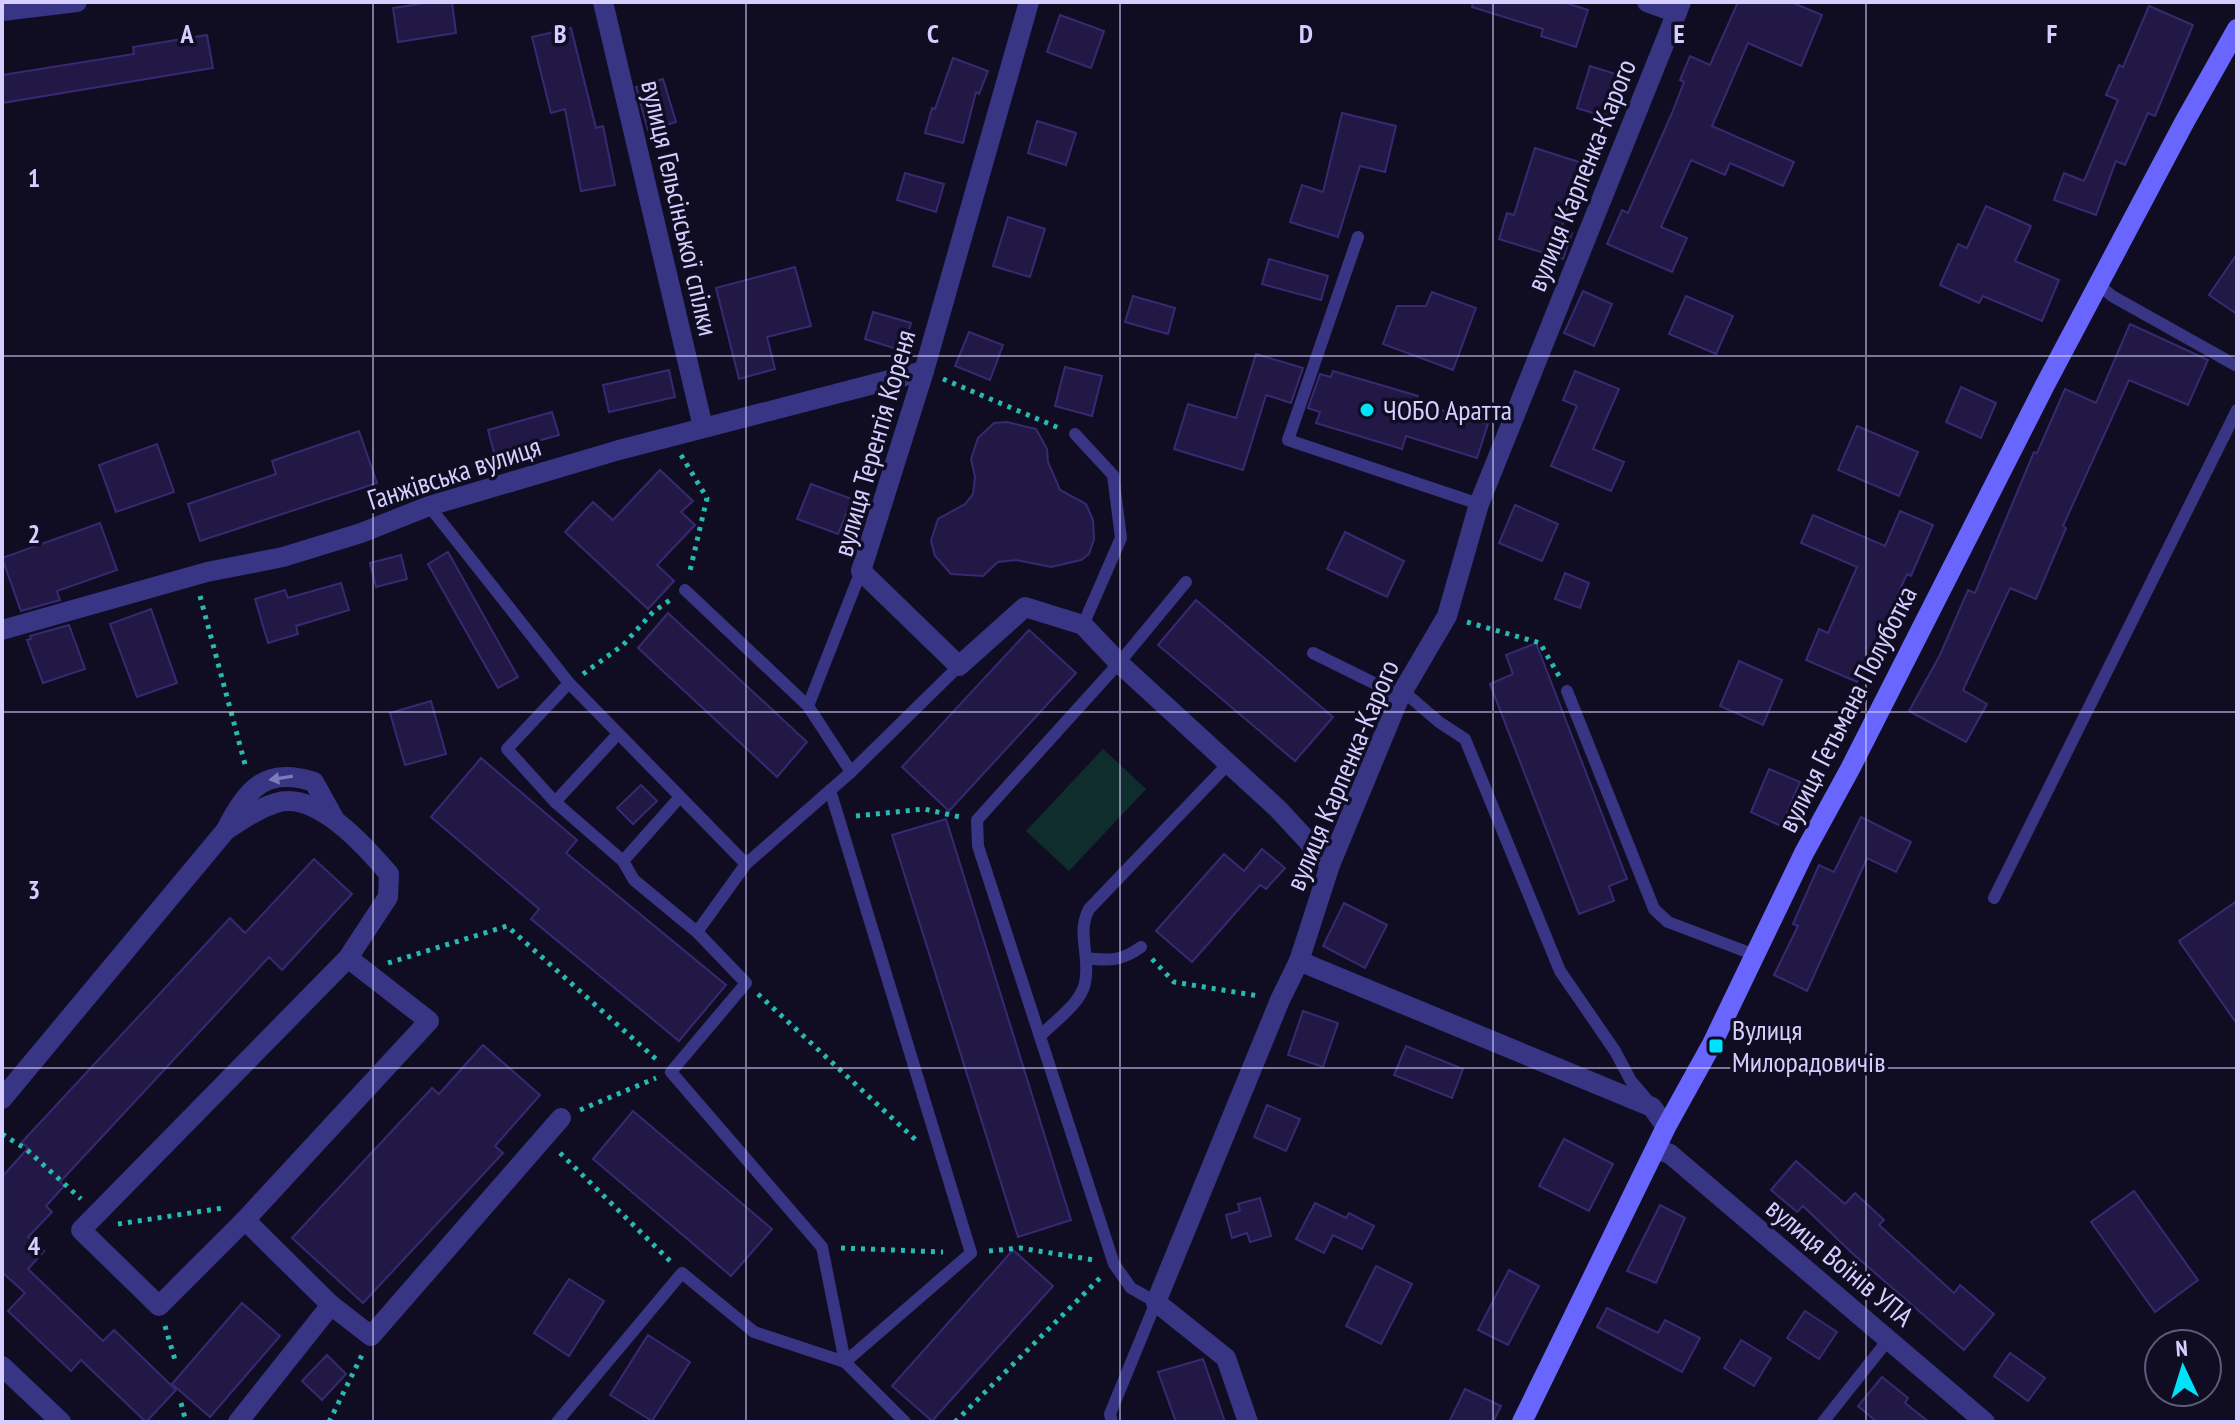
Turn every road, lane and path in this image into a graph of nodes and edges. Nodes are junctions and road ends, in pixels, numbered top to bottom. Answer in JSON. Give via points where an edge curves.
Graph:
{"nodes":[{"id":1,"x":77,"y":2,"type":"edge"},
{"id":2,"x":603,"y":2,"type":"edge"},
{"id":3,"x":1029,"y":2,"type":"edge"},
{"id":4,"x":1647,"y":2,"type":"edge"},
{"id":5,"x":1679,"y":8,"type":"edge"},
{"id":6,"x":2,"y":11,"type":"edge"},
{"id":7,"x":2237,"y":29,"type":"edge"},
{"id":8,"x":1358,"y":237,"type":"dead end"},
{"id":9,"x":2099,"y":285,"type":"junction"},
{"id":10,"x":2237,"y":366,"type":"edge"},
{"id":11,"x":924,"y":371,"type":"junction"},
{"id":12,"x":2237,"y":410,"type":"edge"},
{"id":13,"x":703,"y":427,"type":"junction"},
{"id":14,"x":1075,"y":434,"type":"joint"},
{"id":15,"x":670,"y":436,"type":"junction"},
{"id":16,"x":1479,"y":504,"type":"junction"},
{"id":17,"x":429,"y":506,"type":"junction"},
{"id":18,"x":861,"y":571,"type":"junction"},
{"id":19,"x":194,"y":576,"type":"junction"},
{"id":20,"x":1186,"y":582,"type":"dead end"},
{"id":21,"x":685,"y":590,"type":"junction"},
{"id":22,"x":1447,"y":616,"type":"junction"},
{"id":23,"x":1083,"y":625,"type":"junction"},
{"id":24,"x":2,"y":630,"type":"edge"},
{"id":25,"x":1313,"y":653,"type":"dead end"},
{"id":26,"x":1119,"y":663,"type":"junction"},
{"id":27,"x":959,"y":666,"type":"junction"},
{"id":28,"x":569,"y":683,"type":"junction"},
{"id":29,"x":1567,"y":691,"type":"joint"},
{"id":30,"x":1401,"y":694,"type":"junction"},
{"id":31,"x":808,"y":706,"type":"junction"},
{"id":32,"x":617,"y":735,"type":"junction"},
{"id":33,"x":1228,"y":764,"type":"junction"},
{"id":34,"x":851,"y":772,"type":"junction"},
{"id":35,"x":252,"y":790,"type":"junction"},
{"id":36,"x":830,"y":790,"type":"junction"},
{"id":37,"x":680,"y":797,"type":"junction"},
{"id":38,"x":555,"y":802,"type":"junction"},
{"id":39,"x":839,"y":818,"type":"junction"},
{"id":40,"x":335,"y":820,"type":"junction"},
{"id":41,"x":977,"y":820,"type":"junction"},
{"id":42,"x":226,"y":830,"type":"junction"},
{"id":43,"x":623,"y":861,"type":"junction"},
{"id":44,"x":746,"y":864,"type":"junction"},
{"id":45,"x":1330,"y":865,"type":"junction"},
{"id":46,"x":1994,"y":898,"type":"dead end"},
{"id":47,"x":697,"y":932,"type":"junction"},
{"id":48,"x":1141,"y":947,"type":"joint"},
{"id":49,"x":1755,"y":955,"type":"junction"},
{"id":50,"x":1086,"y":958,"type":"junction"},
{"id":51,"x":1299,"y":961,"type":"junction"},
{"id":52,"x":356,"y":964,"type":"junction"},
{"id":53,"x":746,"y":983,"type":"junction"},
{"id":54,"x":1280,"y":1000,"type":"junction"},
{"id":55,"x":1041,"y":1035,"type":"junction"},
{"id":56,"x":671,"y":1072,"type":"junction"},
{"id":57,"x":2,"y":1099,"type":"edge"},
{"id":58,"x":1652,"y":1107,"type":"junction"},
{"id":59,"x":561,"y":1118,"type":"joint"},
{"id":60,"x":1666,"y":1127,"type":"junction"},
{"id":61,"x":2,"y":1134,"type":"edge"},
{"id":62,"x":545,"y":1137,"type":"junction"},
{"id":63,"x":1656,"y":1149,"type":"junction"},
{"id":64,"x":945,"y":1167,"type":"junction"},
{"id":65,"x":261,"y":1203,"type":"junction"},
{"id":66,"x":97,"y":1214,"type":"junction"},
{"id":67,"x":245,"y":1220,"type":"junction"},
{"id":68,"x":81,"y":1230,"type":"junction"},
{"id":69,"x":822,"y":1247,"type":"junction"},
{"id":70,"x":971,"y":1253,"type":"junction"},
{"id":71,"x":1114,"y":1264,"type":"junction"},
{"id":72,"x":682,"y":1273,"type":"junction"},
{"id":73,"x":1156,"y":1302,"type":"junction"},
{"id":74,"x":331,"y":1305,"type":"junction"},
{"id":75,"x":159,"y":1306,"type":"junction"},
{"id":76,"x":371,"y":1336,"type":"junction"},
{"id":77,"x":1888,"y":1340,"type":"junction"},
{"id":78,"x":175,"y":1360,"type":"dead end"},
{"id":79,"x":845,"y":1362,"type":"junction"},
{"id":80,"x":2,"y":1366,"type":"edge"},
{"id":81,"x":181,"y":1403,"type":"dead end"},
{"id":82,"x":61,"y":1422,"type":"edge"},
{"id":83,"x":186,"y":1422,"type":"edge"},
{"id":84,"x":238,"y":1422,"type":"edge"},
{"id":85,"x":329,"y":1422,"type":"edge"},
{"id":86,"x":557,"y":1422,"type":"edge"},
{"id":87,"x":905,"y":1422,"type":"edge"},
{"id":88,"x":955,"y":1422,"type":"edge"},
{"id":89,"x":1112,"y":1422,"type":"edge"},
{"id":90,"x":1248,"y":1422,"type":"edge"},
{"id":91,"x":1522,"y":1422,"type":"edge"},
{"id":92,"x":1823,"y":1422,"type":"edge"},
{"id":93,"x":1985,"y":1422,"type":"edge"}],
"edges":[{"from":1,"to":6,"type":"street"},
{"from":2,"to":13,"type":"street","name":"вулиця Гельсінської спілки"},
{"from":3,"to":11,"type":"street","name":"вулиця Терентія Кореня"},
{"from":4,"to":5,"type":"street"},
{"from":5,"to":16,"type":"street","name":"вулиця Карпенка-Карого"},
{"from":7,"to":9,"type":"street","name":"вулиця Гетьмана Полуботка"},
{"from":8,"to":16,"type":"lane","via":[[1288,440]]},
{"from":9,"to":10,"type":"lane"},
{"from":9,"to":49,"type":"street","name":"вулиця Гетьмана Полуботка"},
{"from":11,"to":13,"type":"street","name":"Ганжівська вулиця"},
{"from":11,"to":14,"type":"path"},
{"from":11,"to":18,"type":"street","name":"вулиця Терентія Кореня"},
{"from":12,"to":46,"type":"lane"},
{"from":13,"to":15,"type":"street","name":"Ганжівська вулиця"},
{"from":14,"to":23,"type":"lane","via":[[1113,475],[1121,538]]},
{"from":15,"to":17,"type":"street","name":"Ганжівська вулиця"},
{"from":15,"to":21,"type":"path","via":[[707,498]]},
{"from":16,"to":22,"type":"street","name":"вулиця Карпенка-Карого"},
{"from":17,"to":19,"type":"street","name":"Ганжівська вулиця","via":[[283,557]]},
{"from":17,"to":28,"type":"lane"},
{"from":18,"to":27,"type":"street","name":"вулиця Терентія Кореня"},
{"from":18,"to":31,"type":"lane"},
{"from":19,"to":24,"type":"street","name":"Ганжівська вулиця"},
{"from":19,"to":35,"type":"path"},
{"from":20,"to":26,"type":"lane"},
{"from":21,"to":28,"type":"path","via":[[653,612],[623,645]]},
{"from":21,"to":31,"type":"lane"},
{"from":22,"to":29,"type":"path","via":[[1540,643]]},
{"from":22,"to":30,"type":"street","name":"вулиця Карпенка-Карого"},
{"from":23,"to":26,"type":"street"},
{"from":23,"to":27,"type":"street","via":[[1025,607]]},
{"from":25,"to":30,"type":"lane"},
{"from":26,"to":33,"type":"street"},
{"from":26,"to":41,"type":"lane"},
{"from":27,"to":34,"type":"lane"},
{"from":28,"to":32,"type":"lane"},
{"from":28,"to":38,"type":"lane","via":[[507,749]]},
{"from":29,"to":49,"type":"lane","via":[[1654,909],[1668,922]]},
{"from":30,"to":45,"type":"street","name":"вулиця Карпенка-Карого"},
{"from":30,"to":58,"type":"lane","via":[[1465,739],[1560,971]]},
{"from":31,"to":34,"type":"lane"},
{"from":32,"to":37,"type":"lane"},
{"from":32,"to":38,"type":"lane"},
{"from":33,"to":45,"type":"street"},
{"from":33,"to":50,"type":"lane","via":[[1089,909],[1082,931]]},
{"from":34,"to":36,"type":"lane"},
{"from":40,"to":35,"type":"street","one_way":true,"via":[[314,782],[298,776],[281,776]]},
{"from":35,"to":42,"type":"street"},
{"from":36,"to":39,"type":"lane"},
{"from":36,"to":44,"type":"lane"},
{"from":37,"to":43,"type":"lane"},
{"from":37,"to":44,"type":"lane"},
{"from":38,"to":43,"type":"lane"},
{"from":39,"to":41,"type":"path","via":[[924,809]]},
{"from":39,"to":64,"type":"lane"},
{"from":40,"to":42,"type":"street","via":[[303,803],[280,801]]},
{"from":40,"to":52,"type":"street","via":[[389,874],[388,897]]},
{"from":41,"to":55,"type":"lane","via":[[978,846]]},
{"from":42,"to":57,"type":"street"},
{"from":43,"to":47,"type":"lane","via":[[634,880]]},
{"from":44,"to":47,"type":"lane"},
{"from":45,"to":51,"type":"street","name":"вулиця Карпенка-Карого"},
{"from":47,"to":53,"type":"lane"},
{"from":48,"to":50,"type":"lane","via":[[1126,958]]},
{"from":48,"to":54,"type":"path","via":[[1174,982]]},
{"from":49,"to":60,"type":"street","name":"вулиця Гетьмана Полуботка"},
{"from":50,"to":55,"type":"lane","via":[[1085,984],[1077,999]]},
{"from":51,"to":54,"type":"street","name":"вулиця Карпенка-Карого"},
{"from":51,"to":58,"type":"street"},
{"from":52,"to":56,"type":"path","via":[[507,926]]},
{"from":52,"to":65,"type":"street","via":[[429,1021]]},
{"from":52,"to":66,"type":"street"},
{"from":53,"to":56,"type":"lane"},
{"from":53,"to":64,"type":"path"},
{"from":54,"to":73,"type":"street","name":"вулиця Карпенка-Карого"},
{"from":55,"to":71,"type":"lane"},
{"from":56,"to":59,"type":"path"},
{"from":56,"to":69,"type":"lane"},
{"from":58,"to":60,"type":"street"},
{"from":59,"to":62,"type":"street"},
{"from":60,"to":63,"type":"street","name":"вулиця Гетьмана Полуботка"},
{"from":61,"to":66,"type":"path"},
{"from":62,"to":72,"type":"path"},
{"from":62,"to":76,"type":"street"},
{"from":63,"to":77,"type":"street","name":"вулиця Воїнів УПА","via":[[1670,1154]]},
{"from":63,"to":91,"type":"street","name":"вулиця Гетьмана Полуботка"},
{"from":64,"to":70,"type":"lane"},
{"from":65,"to":67,"type":"street"},
{"from":65,"to":68,"type":"path"},
{"from":66,"to":68,"type":"street"},
{"from":67,"to":74,"type":"street"},
{"from":67,"to":75,"type":"street"},
{"from":68,"to":75,"type":"street"},
{"from":69,"to":70,"type":"path"},
{"from":69,"to":79,"type":"lane"},
{"from":70,"to":71,"type":"path","via":[[1020,1248]]},
{"from":70,"to":79,"type":"lane"},
{"from":71,"to":73,"type":"lane","via":[[1131,1288]]},
{"from":71,"to":88,"type":"path"},
{"from":72,"to":79,"type":"lane","via":[[754,1332]]},
{"from":72,"to":86,"type":"lane"},
{"from":73,"to":89,"type":"lane","via":[[1110,1414]]},
{"from":73,"to":90,"type":"street","via":[[1226,1358]]},
{"from":74,"to":76,"type":"street"},
{"from":74,"to":84,"type":"street"},
{"from":75,"to":78,"type":"path"},
{"from":76,"to":85,"type":"path"},
{"from":77,"to":92,"type":"lane"},
{"from":77,"to":93,"type":"street","name":"вулиця Воїнів УПА"},
{"from":79,"to":87,"type":"lane"},
{"from":80,"to":82,"type":"street"},
{"from":81,"to":83,"type":"path"}]}
